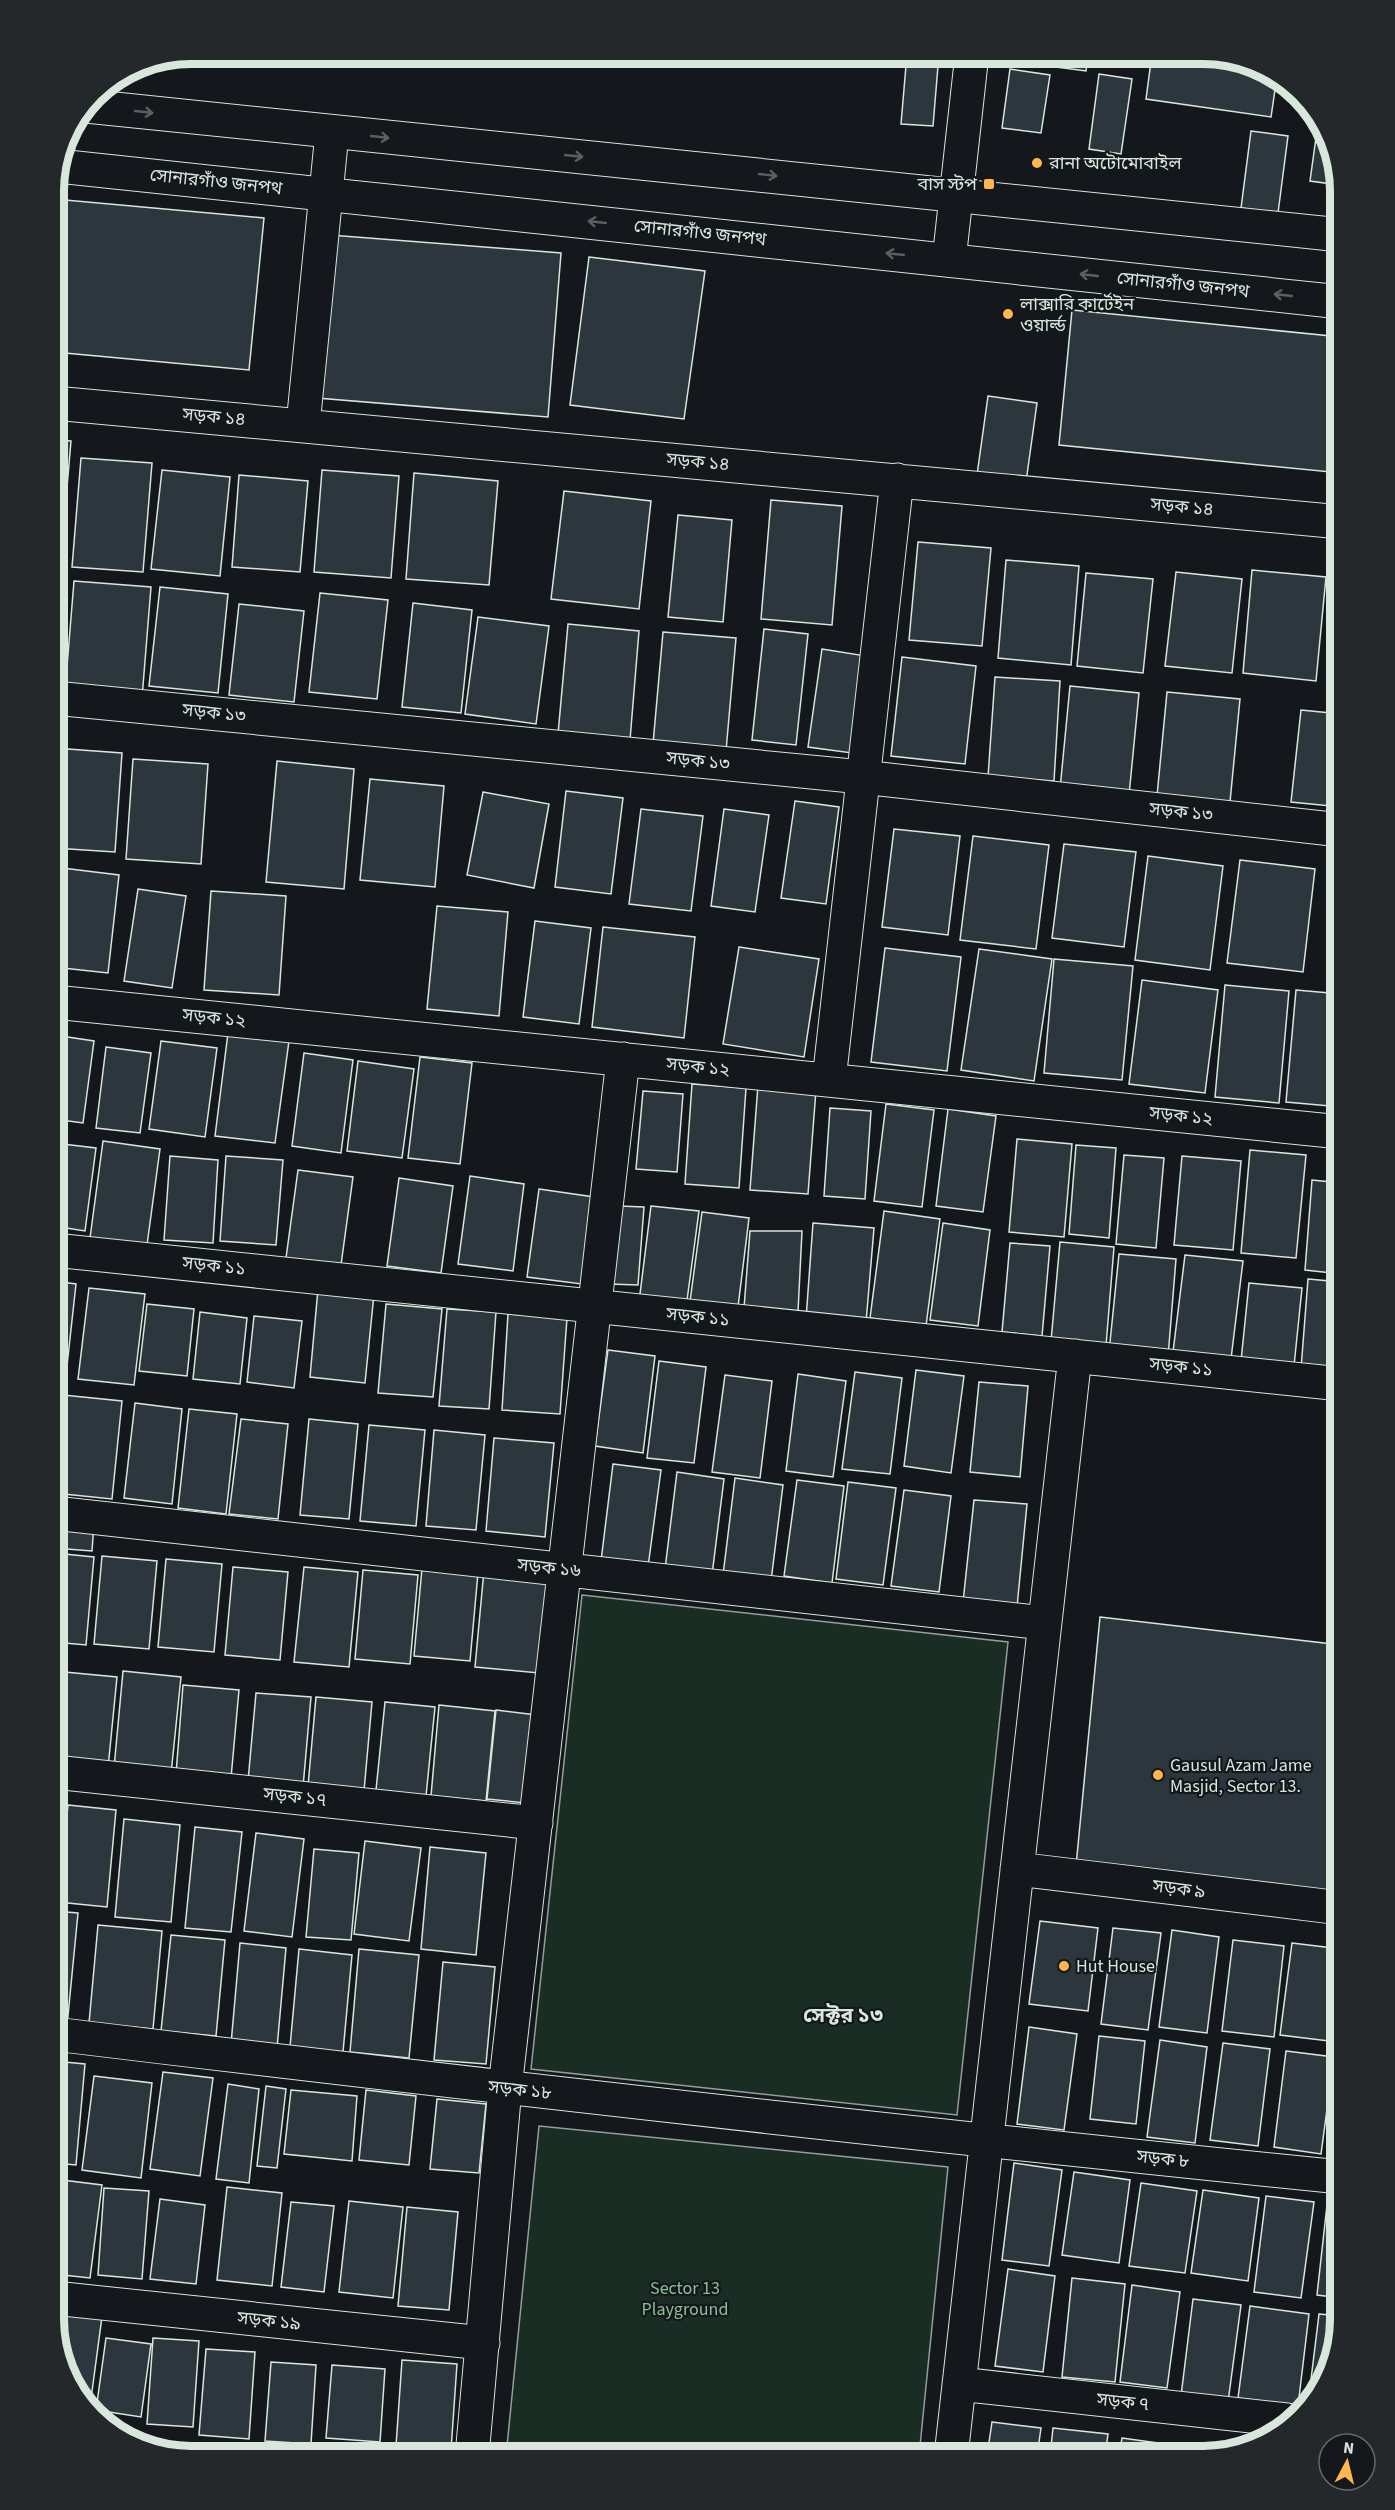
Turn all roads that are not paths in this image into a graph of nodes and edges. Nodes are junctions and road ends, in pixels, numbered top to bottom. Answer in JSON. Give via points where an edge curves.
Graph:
{"nodes":[{"id":1,"x":971,"y":65,"type":"edge"},
{"id":2,"x":97,"y":107,"type":"edge"},
{"id":3,"x":332,"y":133,"type":"junction"},
{"id":4,"x":67,"y":167,"type":"edge"},
{"id":5,"x":326,"y":193,"type":"junction"},
{"id":6,"x":956,"y":193,"type":"junction"},
{"id":7,"x":1330,"y":234,"type":"edge"},
{"id":8,"x":949,"y":260,"type":"junction"},
{"id":9,"x":1330,"y":301,"type":"edge"},
{"id":10,"x":65,"y":404,"type":"edge"},
{"id":11,"x":303,"y":425,"type":"junction"},
{"id":12,"x":897,"y":480,"type":"junction"},
{"id":13,"x":1330,"y":521,"type":"edge"},
{"id":14,"x":65,"y":699,"type":"edge"},
{"id":15,"x":862,"y":777,"type":"junction"},
{"id":16,"x":1330,"y":829,"type":"edge"},
{"id":17,"x":65,"y":1003,"type":"edge"},
{"id":18,"x":623,"y":1059,"type":"junction"},
{"id":19,"x":829,"y":1080,"type":"junction"},
{"id":20,"x":1330,"y":1131,"type":"edge"},
{"id":21,"x":64,"y":1251,"type":"edge"},
{"id":22,"x":595,"y":1306,"type":"junction"},
{"id":23,"x":1075,"y":1356,"type":"junction"},
{"id":24,"x":1330,"y":1383,"type":"edge"},
{"id":25,"x":64,"y":1514,"type":"edge"},
{"id":26,"x":565,"y":1569,"type":"junction"},
{"id":27,"x":1044,"y":1623,"type":"junction"},
{"id":28,"x":64,"y":1773,"type":"edge"},
{"id":29,"x":536,"y":1823,"type":"junction"},
{"id":30,"x":1017,"y":1869,"type":"junction"},
{"id":31,"x":1330,"y":1907,"type":"edge"},
{"id":32,"x":64,"y":2035,"type":"edge"},
{"id":33,"x":505,"y":2088,"type":"junction"},
{"id":34,"x":986,"y":2142,"type":"junction"},
{"id":35,"x":1330,"y":2176,"type":"edge"},
{"id":36,"x":64,"y":2299,"type":"edge"},
{"id":37,"x":483,"y":2343,"type":"junction"},
{"id":38,"x":959,"y":2384,"type":"junction"},
{"id":39,"x":1281,"y":2419,"type":"edge"},
{"id":40,"x":473,"y":2445,"type":"edge"},
{"id":41,"x":952,"y":2446,"type":"edge"}],
"edges":[{"from":1,"to":6,"type":"street"},
{"from":2,"to":3,"type":"street","one_way":true},
{"from":3,"to":5,"type":"street"},
{"from":3,"to":6,"type":"street","one_way":true},
{"from":4,"to":5,"type":"street","name":"সোনারগাঁও জনপথ"},
{"from":8,"to":5,"type":"street","name":"সোনারগাঁও জনপথ","one_way":true},
{"from":5,"to":11,"type":"street"},
{"from":6,"to":7,"type":"street"},
{"from":6,"to":8,"type":"street"},
{"from":9,"to":8,"type":"street","name":"সোনারগাঁও জনপথ","one_way":true},
{"from":10,"to":11,"type":"street","name":"সড়ক ১৪"},
{"from":11,"to":12,"type":"street","name":"সড়ক ১৪"},
{"from":12,"to":13,"type":"street","name":"সড়ক ১৪"},
{"from":12,"to":15,"type":"street"},
{"from":14,"to":15,"type":"street","name":"সড়ক ১৩"},
{"from":15,"to":16,"type":"street","name":"সড়ক ১৩"},
{"from":15,"to":19,"type":"street"},
{"from":17,"to":18,"type":"street","name":"সড়ক ১২"},
{"from":18,"to":19,"type":"street","name":"সড়ক ১২"},
{"from":18,"to":22,"type":"street"},
{"from":19,"to":20,"type":"street","name":"সড়ক ১২"},
{"from":21,"to":22,"type":"street","name":"সড়ক ১১"},
{"from":22,"to":23,"type":"street","name":"সড়ক ১১"},
{"from":22,"to":26,"type":"street"},
{"from":23,"to":24,"type":"street","name":"সড়ক ১১"},
{"from":23,"to":27,"type":"street"},
{"from":25,"to":26,"type":"street","name":"সড়ক ১৬"},
{"from":26,"to":27,"type":"street","name":"সড়ক ১৬"},
{"from":26,"to":29,"type":"street"},
{"from":27,"to":30,"type":"street"},
{"from":28,"to":29,"type":"street","name":"সড়ক ১৭"},
{"from":29,"to":33,"type":"street"},
{"from":30,"to":31,"type":"street","name":"সড়ক ৯"},
{"from":30,"to":34,"type":"street"},
{"from":32,"to":33,"type":"street","name":"সড়ক ১৮"},
{"from":33,"to":34,"type":"street","name":"সড়ক ১৮"},
{"from":33,"to":37,"type":"street"},
{"from":34,"to":35,"type":"street","name":"সড়ক ৮"},
{"from":34,"to":38,"type":"street"},
{"from":36,"to":37,"type":"street","name":"সড়ক ১৯"},
{"from":37,"to":40,"type":"street"},
{"from":38,"to":39,"type":"street","name":"সড়ক ৭"},
{"from":38,"to":41,"type":"street"}]}
